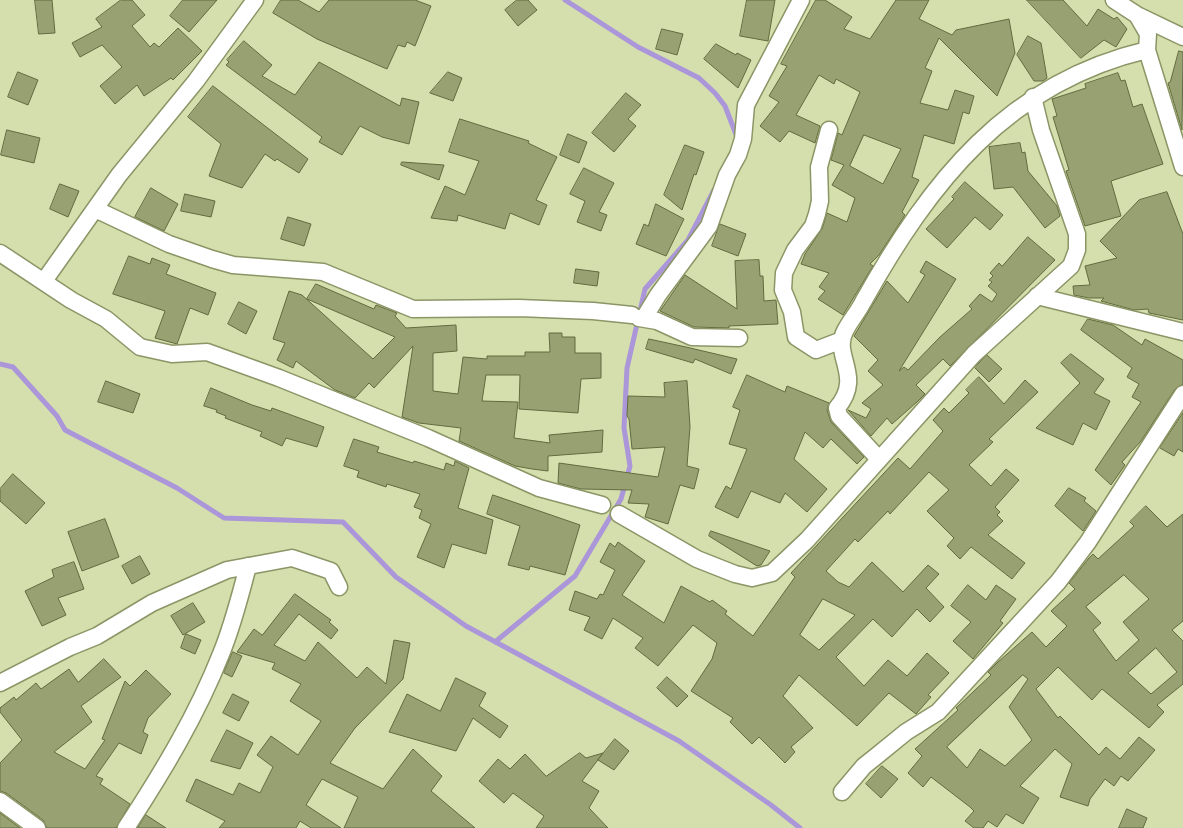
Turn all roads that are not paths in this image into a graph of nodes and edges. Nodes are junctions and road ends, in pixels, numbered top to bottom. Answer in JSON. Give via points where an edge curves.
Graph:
{"nodes":[{"id":1,"x":255,"y":0,"type":"edge"},
{"id":2,"x":801,"y":0,"type":"edge"},
{"id":3,"x":1114,"y":0,"type":"edge"},
{"id":4,"x":1137,"y":15,"type":"junction"},
{"id":5,"x":1183,"y":37,"type":"edge"},
{"id":6,"x":1147,"y":50,"type":"junction"},
{"id":7,"x":1032,"y":97,"type":"junction"},
{"id":8,"x":829,"y":130,"type":"dead end"},
{"id":9,"x":1183,"y":167,"type":"edge"},
{"id":10,"x":95,"y":209,"type":"junction"},
{"id":11,"x":0,"y":253,"type":"edge"},
{"id":12,"x":44,"y":281,"type":"junction"},
{"id":13,"x":1037,"y":296,"type":"junction"},
{"id":14,"x":638,"y":317,"type":"junction"},
{"id":15,"x":1183,"y":332,"type":"edge"},
{"id":16,"x":739,"y":338,"type":"dead end"},
{"id":17,"x":842,"y":340,"type":"junction"},
{"id":18,"x":1183,"y":394,"type":"edge"},
{"id":19,"x":878,"y":458,"type":"junction"},
{"id":20,"x":602,"y":505,"type":"dead end"},
{"id":21,"x":620,"y":514,"type":"dead end"},
{"id":22,"x":248,"y":566,"type":"junction"},
{"id":23,"x":339,"y":587,"type":"dead end"},
{"id":24,"x":0,"y":683,"type":"edge"},
{"id":25,"x":842,"y":792,"type":"dead end"},
{"id":26,"x":0,"y":801,"type":"edge"},
{"id":27,"x":37,"y":828,"type":"edge"},
{"id":28,"x":126,"y":828,"type":"edge"}],
"edges":[{"from":1,"to":10,"type":"street","via":[[218,53]]},
{"from":2,"to":14,"type":"street","via":[[746,105],[743,139],[709,226]]},
{"from":3,"to":4,"type":"street"},
{"from":4,"to":5,"type":"street"},
{"from":4,"to":6,"type":"street","via":[[1148,34]]},
{"from":6,"to":7,"type":"street","via":[[1112,58]]},
{"from":6,"to":9,"type":"street"},
{"from":7,"to":13,"type":"street","via":[[1077,234],[1077,250],[1071,266]]},
{"from":7,"to":17,"type":"street","via":[[988,134],[932,192],[883,266]]},
{"from":8,"to":17,"type":"street","via":[[819,167],[817,214],[813,226],[795,250],[784,274],[782,290],[792,312],[796,337],[816,350]]},
{"from":10,"to":12,"type":"street"},
{"from":10,"to":14,"type":"street","via":[[169,244],[232,265],[323,272],[413,310],[594,310]]},
{"from":11,"to":12,"type":"street"},
{"from":12,"to":20,"type":"street","via":[[106,318],[140,347],[172,354],[207,352],[428,438],[540,488]]},
{"from":13,"to":15,"type":"street"},
{"from":13,"to":19,"type":"street","via":[[974,354]]},
{"from":14,"to":16,"type":"street","via":[[692,337]]},
{"from":17,"to":19,"type":"street","via":[[849,385],[846,397],[837,408],[839,416]]},
{"from":18,"to":25,"type":"street","via":[[1088,542],[1058,582],[938,712],[906,732],[864,766]]},
{"from":19,"to":21,"type":"street","via":[[806,540],[772,573],[763,577],[735,574],[697,559]]},
{"from":22,"to":23,"type":"street","via":[[292,558],[331,571]]},
{"from":22,"to":24,"type":"street","via":[[205,578],[152,603],[97,636],[70,646]]},
{"from":22,"to":28,"type":"street","via":[[221,656],[160,776]]},
{"from":26,"to":27,"type":"street"}]}
